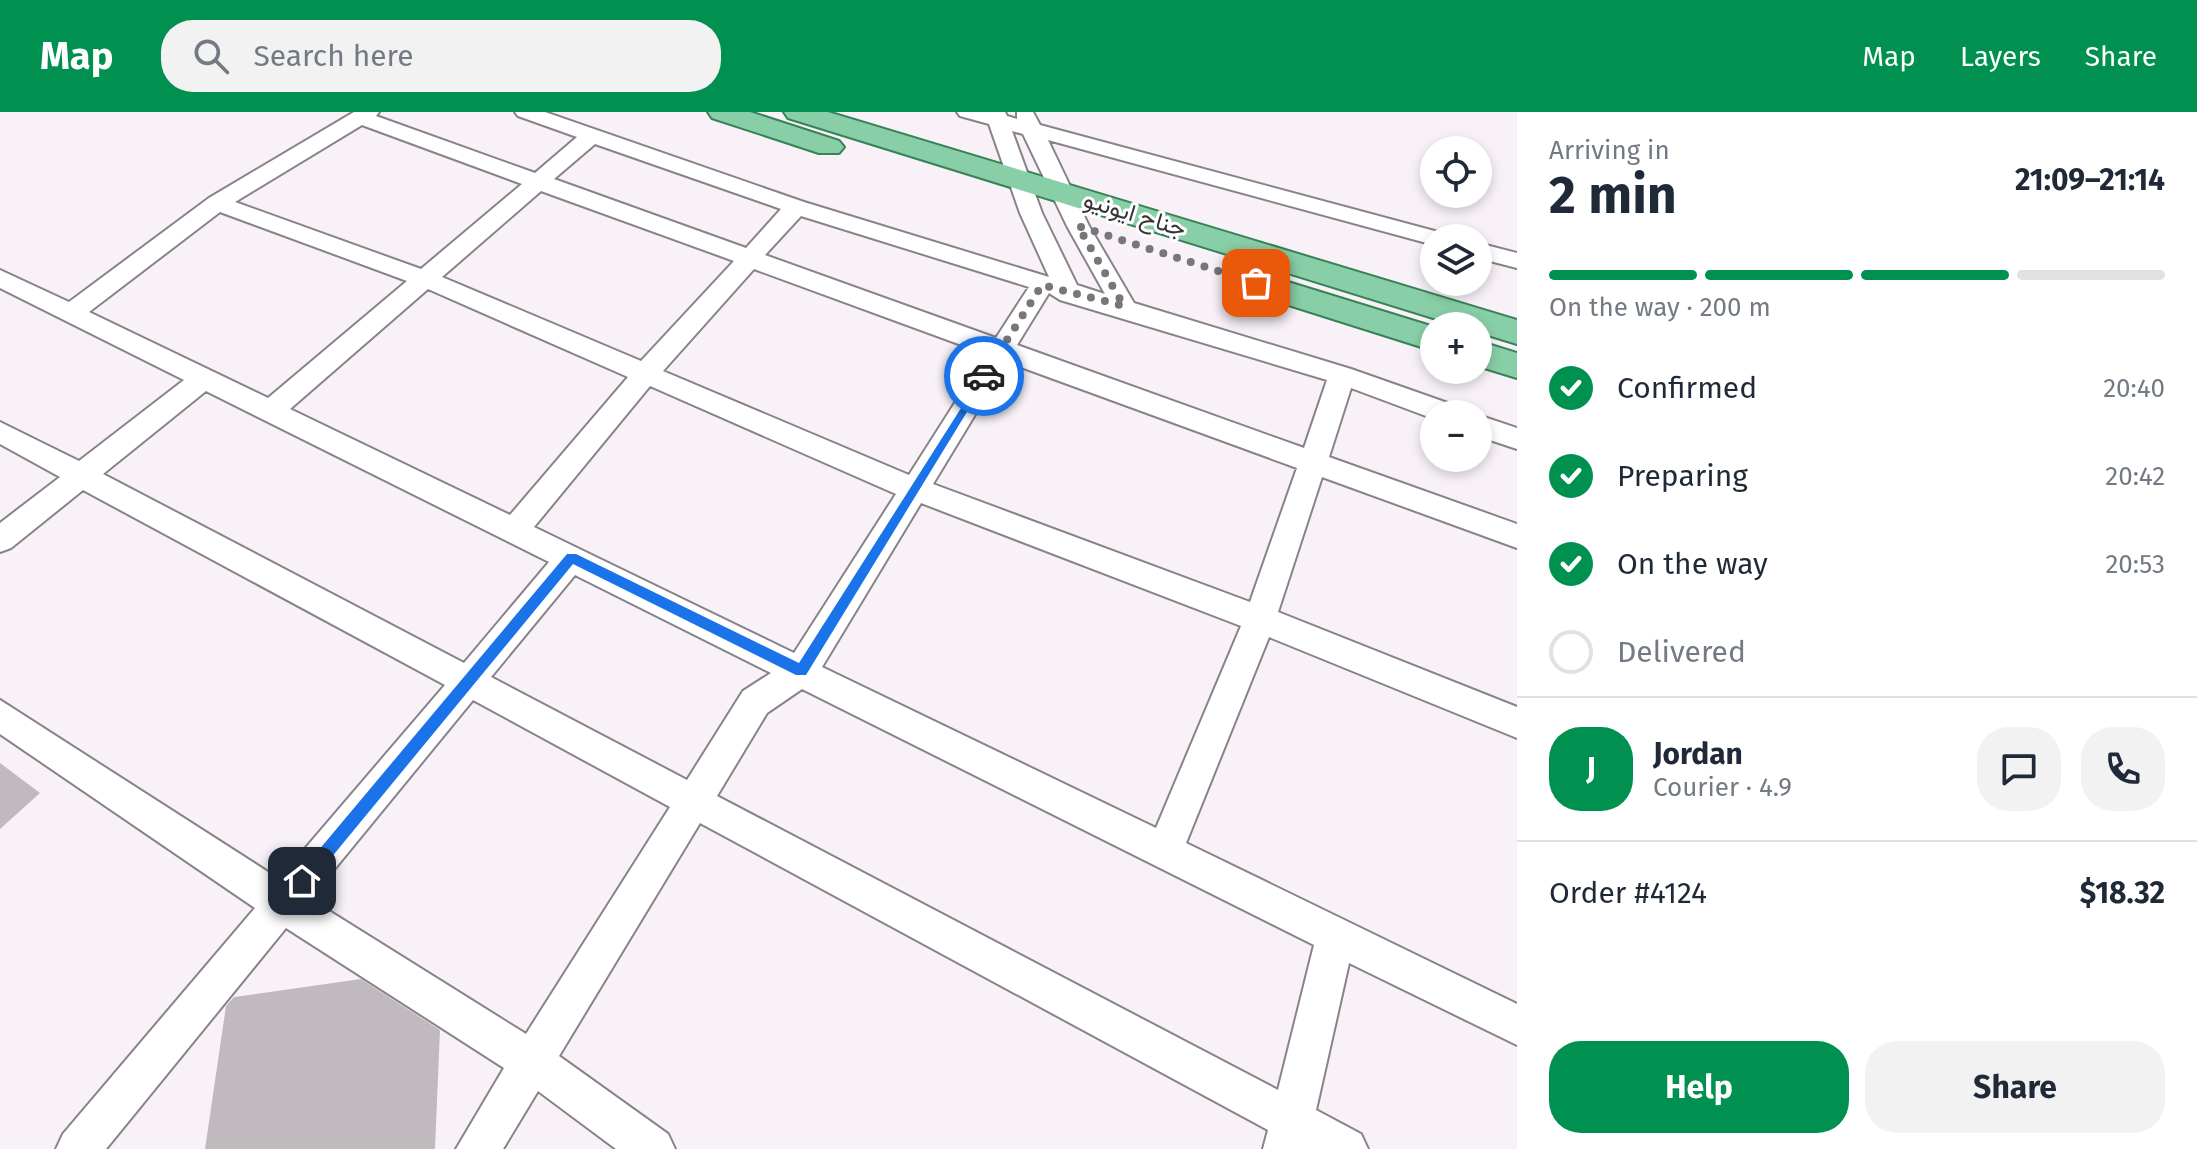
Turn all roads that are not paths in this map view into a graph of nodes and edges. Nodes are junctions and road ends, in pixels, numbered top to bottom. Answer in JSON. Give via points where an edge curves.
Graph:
{"nodes":[{"id":1,"x":525,"y":112,"type":"edge"},
{"id":2,"x":722,"y":112,"type":"edge"},
{"id":3,"x":798,"y":112,"type":"edge"},
{"id":4,"x":967,"y":112,"type":"edge"},
{"id":5,"x":366,"y":115,"type":"edge"},
{"id":6,"x":996,"y":116,"type":"edge"},
{"id":7,"x":1027,"y":120,"type":"edge"},
{"id":8,"x":592,"y":135,"type":"junction"},
{"id":9,"x":1017,"y":176,"type":"junction"},
{"id":10,"x":539,"y":182,"type":"junction"},
{"id":11,"x":1063,"y":192,"type":"junction"},
{"id":12,"x":217,"y":203,"type":"junction"},
{"id":13,"x":796,"y":207,"type":"junction"},
{"id":14,"x":1031,"y":213,"type":"junction"},
{"id":15,"x":1078,"y":226,"type":"junction"},
{"id":16,"x":1420,"y":234,"type":"edge"},
{"id":17,"x":1492,"y":254,"type":"edge"},
{"id":18,"x":750,"y":259,"type":"junction"},
{"id":19,"x":1517,"y":261,"type":"edge"},
{"id":20,"x":0,"y":278,"type":"edge"},
{"id":21,"x":425,"y":279,"type":"junction"},
{"id":22,"x":1042,"y":285,"type":"junction"},
{"id":23,"x":1069,"y":294,"type":"junction"},
{"id":24,"x":1124,"y":306,"type":"junction"},
{"id":25,"x":72,"y":312,"type":"junction"},
{"id":26,"x":1517,"y":332,"type":"edge"},
{"id":27,"x":1420,"y":335,"type":"edge"},
{"id":28,"x":1000,"y":350,"type":"junction"},
{"id":29,"x":1492,"y":358,"type":"edge"},
{"id":30,"x":1517,"y":366,"type":"edge"},
{"id":31,"x":646,"y":373,"type":"junction"},
{"id":32,"x":1342,"y":375,"type":"junction"},
{"id":33,"x":205,"y":377,"type":"junction"},
{"id":34,"x":1420,"y":403,"type":"edge"},
{"id":35,"x":272,"y":410,"type":"junction"},
{"id":36,"x":1492,"y":430,"type":"edge"},
{"id":37,"x":0,"y":432,"type":"edge"},
{"id":38,"x":1517,"y":439,"type":"edge"},
{"id":39,"x":1310,"y":462,"type":"junction"},
{"id":40,"x":82,"y":477,"type":"junction"},
{"id":41,"x":914,"y":489,"type":"junction"},
{"id":42,"x":515,"y":530,"type":"junction"},
{"id":43,"x":1517,"y":536,"type":"edge"},
{"id":44,"x":0,"y":540,"type":"edge"},
{"id":45,"x":571,"y":558,"type":"junction"},
{"id":46,"x":1260,"y":619,"type":"junction"},
{"id":47,"x":801,"y":671,"type":"junction"},
{"id":48,"x":470,"y":680,"type":"junction"},
{"id":49,"x":0,"y":715,"type":"edge"},
{"id":50,"x":1517,"y":723,"type":"edge"},
{"id":51,"x":693,"y":800,"type":"junction"},
{"id":52,"x":1165,"y":850,"type":"junction"},
{"id":53,"x":283,"y":904,"type":"junction"},
{"id":54,"x":1336,"y":935,"type":"junction"},
{"id":55,"x":1517,"y":1025,"type":"edge"},
{"id":56,"x":532,"y":1062,"type":"junction"},
{"id":57,"x":1287,"y":1134,"type":"edge"},
{"id":58,"x":78,"y":1149,"type":"edge"},
{"id":59,"x":478,"y":1149,"type":"edge"},
{"id":60,"x":653,"y":1149,"type":"edge"},
{"id":61,"x":1346,"y":1149,"type":"edge"}],
"edges":[{"from":1,"to":8,"type":"street"},
{"from":2,"to":14,"type":"main road","name":"جناح ایونیو"},
{"from":3,"to":9,"type":"main road","name":"جناح ایونیو"},
{"from":4,"to":6,"type":"street"},
{"from":5,"to":10,"type":"street"},
{"from":5,"to":12,"type":"street"},
{"from":6,"to":7,"type":"street"},
{"from":6,"to":9,"type":"street"},
{"from":7,"to":11,"type":"street"},
{"from":7,"to":16,"type":"street"},
{"from":8,"to":10,"type":"street"},
{"from":8,"to":13,"type":"street"},
{"from":9,"to":11,"type":"main road","name":"جناح ایونیو"},
{"from":9,"to":14,"type":"street"},
{"from":10,"to":18,"type":"street"},
{"from":10,"to":21,"type":"street"},
{"from":11,"to":15,"type":"street"},
{"from":11,"to":26,"type":"main road","name":"جناح ایونیو"},
{"from":12,"to":21,"type":"street"},
{"from":12,"to":25,"type":"street"},
{"from":13,"to":18,"type":"street"},
{"from":13,"to":22,"type":"street"},
{"from":14,"to":15,"type":"main road","name":"جناح ایونیو"},
{"from":14,"to":23,"type":"street"},
{"from":15,"to":24,"type":"street"},
{"from":15,"to":27,"type":"main road","name":"جناح ایونیو"},
{"from":17,"to":19,"type":"street"},
{"from":18,"to":28,"type":"street"},
{"from":18,"to":31,"type":"street"},
{"from":20,"to":25,"type":"street"},
{"from":21,"to":31,"type":"street"},
{"from":21,"to":35,"type":"street"},
{"from":22,"to":23,"type":"street"},
{"from":22,"to":28,"type":"street"},
{"from":23,"to":24,"type":"street"},
{"from":24,"to":32,"type":"street"},
{"from":25,"to":33,"type":"street"},
{"from":28,"to":39,"type":"street"},
{"from":28,"to":41,"type":"street"},
{"from":29,"to":30,"type":"main road"},
{"from":31,"to":41,"type":"street"},
{"from":31,"to":42,"type":"street"},
{"from":32,"to":34,"type":"street"},
{"from":32,"to":39,"type":"street"},
{"from":33,"to":35,"type":"street"},
{"from":33,"to":40,"type":"street"},
{"from":35,"to":42,"type":"street"},
{"from":36,"to":38,"type":"street"},
{"from":37,"to":40,"type":"street"},
{"from":39,"to":43,"type":"street"},
{"from":39,"to":46,"type":"street"},
{"from":40,"to":44,"type":"street"},
{"from":40,"to":48,"type":"street"},
{"from":41,"to":46,"type":"street"},
{"from":41,"to":47,"type":"street"},
{"from":42,"to":45,"type":"street"},
{"from":45,"to":47,"type":"street"},
{"from":45,"to":48,"type":"street"},
{"from":46,"to":50,"type":"street"},
{"from":46,"to":52,"type":"street"},
{"from":47,"to":51,"type":"street","via":[[755,702]]},
{"from":47,"to":52,"type":"street"},
{"from":48,"to":51,"type":"street"},
{"from":48,"to":53,"type":"street"},
{"from":49,"to":53,"type":"street"},
{"from":51,"to":56,"type":"street"},
{"from":51,"to":57,"type":"street"},
{"from":52,"to":54,"type":"street"},
{"from":53,"to":56,"type":"street"},
{"from":53,"to":58,"type":"street"},
{"from":54,"to":55,"type":"street"},
{"from":54,"to":57,"type":"street"},
{"from":56,"to":59,"type":"street"},
{"from":56,"to":60,"type":"street"},
{"from":57,"to":61,"type":"street"}]}
